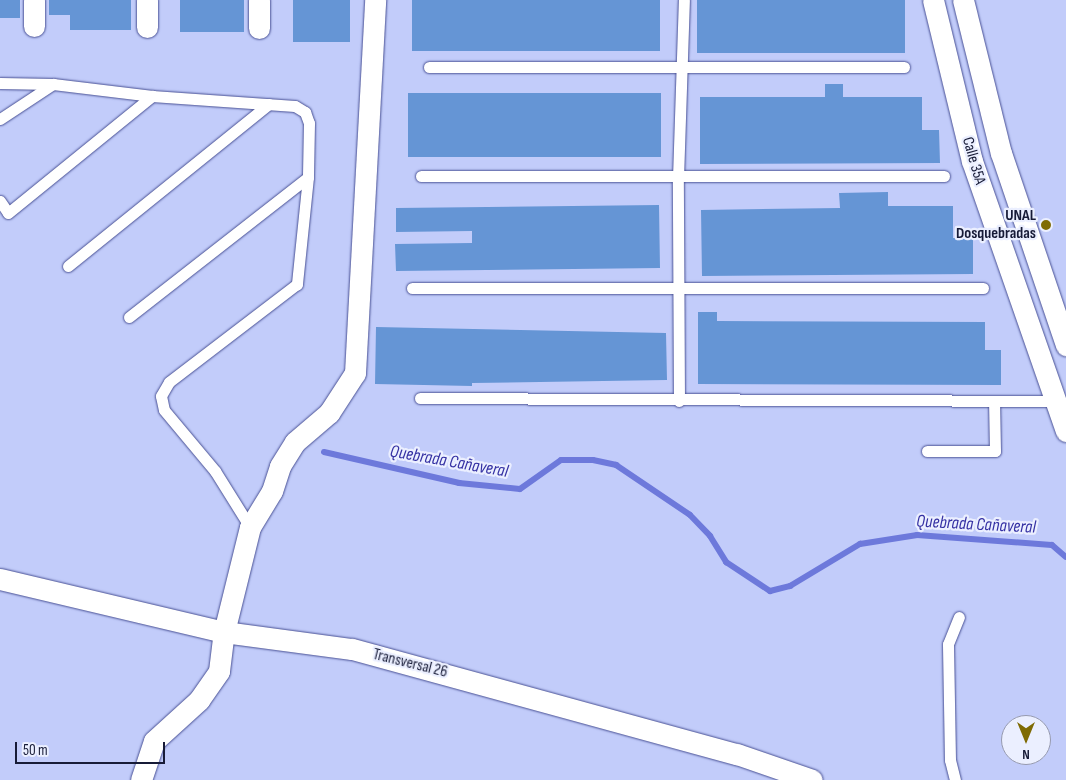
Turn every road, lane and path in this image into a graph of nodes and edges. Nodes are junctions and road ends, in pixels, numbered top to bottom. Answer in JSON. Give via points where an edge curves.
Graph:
{"nodes":[{"id":1,"x":34,"y":0,"type":"edge"},
{"id":2,"x":147,"y":0,"type":"edge"},
{"id":3,"x":259,"y":0,"type":"edge"},
{"id":4,"x":375,"y":0,"type":"edge"},
{"id":5,"x":684,"y":0,"type":"edge"},
{"id":6,"x":933,"y":0,"type":"edge"},
{"id":7,"x":963,"y":0,"type":"edge"},
{"id":8,"x":34,"y":26,"type":"dead end"},
{"id":9,"x":147,"y":27,"type":"dead end"},
{"id":10,"x":259,"y":28,"type":"dead end"},
{"id":11,"x":681,"y":66,"type":"junction"},
{"id":12,"x":429,"y":67,"type":"dead end"},
{"id":13,"x":904,"y":67,"type":"dead end"},
{"id":14,"x":0,"y":83,"type":"edge"},
{"id":15,"x":53,"y":84,"type":"junction"},
{"id":16,"x":152,"y":96,"type":"junction"},
{"id":17,"x":269,"y":104,"type":"junction"},
{"id":18,"x":0,"y":119,"type":"edge"},
{"id":19,"x":421,"y":176,"type":"dead end"},
{"id":20,"x":944,"y":176,"type":"dead end"},
{"id":21,"x":308,"y":177,"type":"junction"},
{"id":22,"x":678,"y":178,"type":"junction"},
{"id":23,"x":0,"y":201,"type":"edge"},
{"id":24,"x":68,"y":266,"type":"dead end"},
{"id":25,"x":412,"y":288,"type":"dead end"},
{"id":26,"x":680,"y":288,"type":"junction"},
{"id":27,"x":983,"y":288,"type":"dead end"},
{"id":28,"x":129,"y":317,"type":"dead end"},
{"id":29,"x":1066,"y":345,"type":"edge"},
{"id":30,"x":420,"y":398,"type":"dead end"},
{"id":31,"x":1060,"y":398,"type":"edge"},
{"id":32,"x":679,"y":401,"type":"junction"},
{"id":33,"x":994,"y":401,"type":"junction"},
{"id":34,"x":1066,"y":431,"type":"edge"},
{"id":35,"x":927,"y":452,"type":"dead end"},
{"id":36,"x":250,"y":527,"type":"junction"},
{"id":37,"x":0,"y":579,"type":"edge"},
{"id":38,"x":960,"y":617,"type":"dead end"},
{"id":39,"x":224,"y":632,"type":"junction"},
{"id":40,"x":140,"y":780,"type":"edge"},
{"id":41,"x":812,"y":780,"type":"edge"},
{"id":42,"x":955,"y":780,"type":"edge"}],
"edges":[{"from":1,"to":8,"type":"street"},
{"from":2,"to":9,"type":"street"},
{"from":3,"to":10,"type":"street"},
{"from":4,"to":36,"type":"street","via":[[355,373],[329,412],[295,442]]},
{"from":5,"to":11,"type":"lane"},
{"from":6,"to":31,"type":"street","name":"Calle 35A","via":[[972,161]]},
{"from":7,"to":29,"type":"street","name":"Calle 35A","via":[[1000,153]]},
{"from":11,"to":12,"type":"lane"},
{"from":11,"to":13,"type":"lane"},
{"from":11,"to":22,"type":"lane"},
{"from":14,"to":15,"type":"lane"},
{"from":15,"to":16,"type":"lane"},
{"from":15,"to":18,"type":"lane"},
{"from":16,"to":17,"type":"lane"},
{"from":16,"to":23,"type":"lane","via":[[8,213]]},
{"from":17,"to":21,"type":"lane","via":[[295,106],[305,112],[309,123]]},
{"from":17,"to":24,"type":"lane"},
{"from":19,"to":22,"type":"lane"},
{"from":20,"to":22,"type":"lane"},
{"from":21,"to":28,"type":"lane"},
{"from":21,"to":36,"type":"lane","via":[[297,284],[169,382],[161,396],[164,410],[215,471]]},
{"from":22,"to":26,"type":"lane"},
{"from":25,"to":26,"type":"lane"},
{"from":26,"to":27,"type":"lane"},
{"from":26,"to":32,"type":"lane"},
{"from":30,"to":32,"type":"lane"},
{"from":31,"to":33,"type":"lane"},
{"from":31,"to":34,"type":"street","name":"Calle 35A"},
{"from":32,"to":33,"type":"lane"},
{"from":33,"to":35,"type":"lane","via":[[995,451]]},
{"from":36,"to":39,"type":"street"},
{"from":37,"to":39,"type":"street","name":"Transversal 26"},
{"from":38,"to":42,"type":"lane","via":[[948,644],[950,760]]},
{"from":39,"to":40,"type":"street","via":[[219,671],[199,700],[154,741]]},
{"from":39,"to":41,"type":"street","name":"Transversal 26","via":[[370,654],[736,754]]}]}
